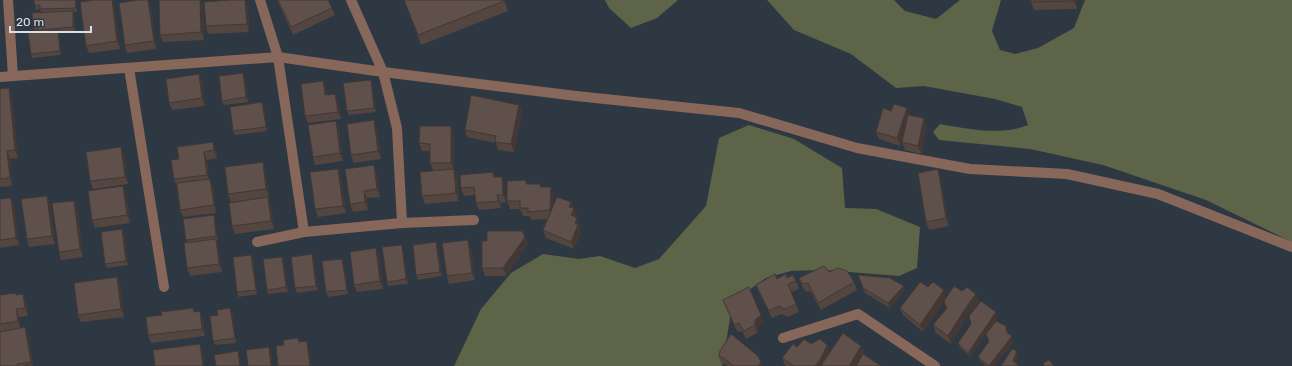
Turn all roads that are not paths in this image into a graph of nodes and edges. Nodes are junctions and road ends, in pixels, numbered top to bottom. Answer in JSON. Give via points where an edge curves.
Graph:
{"nodes":[{"id":1,"x":8,"y":0,"type":"edge"},
{"id":2,"x":260,"y":0,"type":"edge"},
{"id":3,"x":352,"y":0,"type":"edge"},
{"id":4,"x":278,"y":57,"type":"junction"},
{"id":5,"x":129,"y":68,"type":"junction"},
{"id":6,"x":382,"y":72,"type":"junction"},
{"id":7,"x":13,"y":76,"type":"junction"},
{"id":8,"x":0,"y":77,"type":"edge"},
{"id":9,"x":474,"y":220,"type":"dead end"},
{"id":10,"x":402,"y":223,"type":"junction"},
{"id":11,"x":304,"y":232,"type":"junction"},
{"id":12,"x":257,"y":242,"type":"dead end"},
{"id":13,"x":1292,"y":248,"type":"edge"},
{"id":14,"x":164,"y":287,"type":"dead end"},
{"id":15,"x":783,"y":338,"type":"dead end"},
{"id":16,"x":935,"y":366,"type":"edge"}],
"edges":[{"from":1,"to":7,"type":"street"},
{"from":2,"to":4,"type":"street"},
{"from":3,"to":6,"type":"street"},
{"from":4,"to":5,"type":"street"},
{"from":4,"to":6,"type":"street"},
{"from":4,"to":11,"type":"street"},
{"from":5,"to":7,"type":"street"},
{"from":5,"to":14,"type":"street"},
{"from":6,"to":10,"type":"street","via":[[397,128]]},
{"from":6,"to":13,"type":"street","via":[[739,113],[857,148],[970,169],[1067,174],[1158,194]]},
{"from":7,"to":8,"type":"street"},
{"from":9,"to":10,"type":"street"},
{"from":10,"to":11,"type":"street"},
{"from":11,"to":12,"type":"street"},
{"from":15,"to":16,"type":"street","via":[[858,314]]}]}
